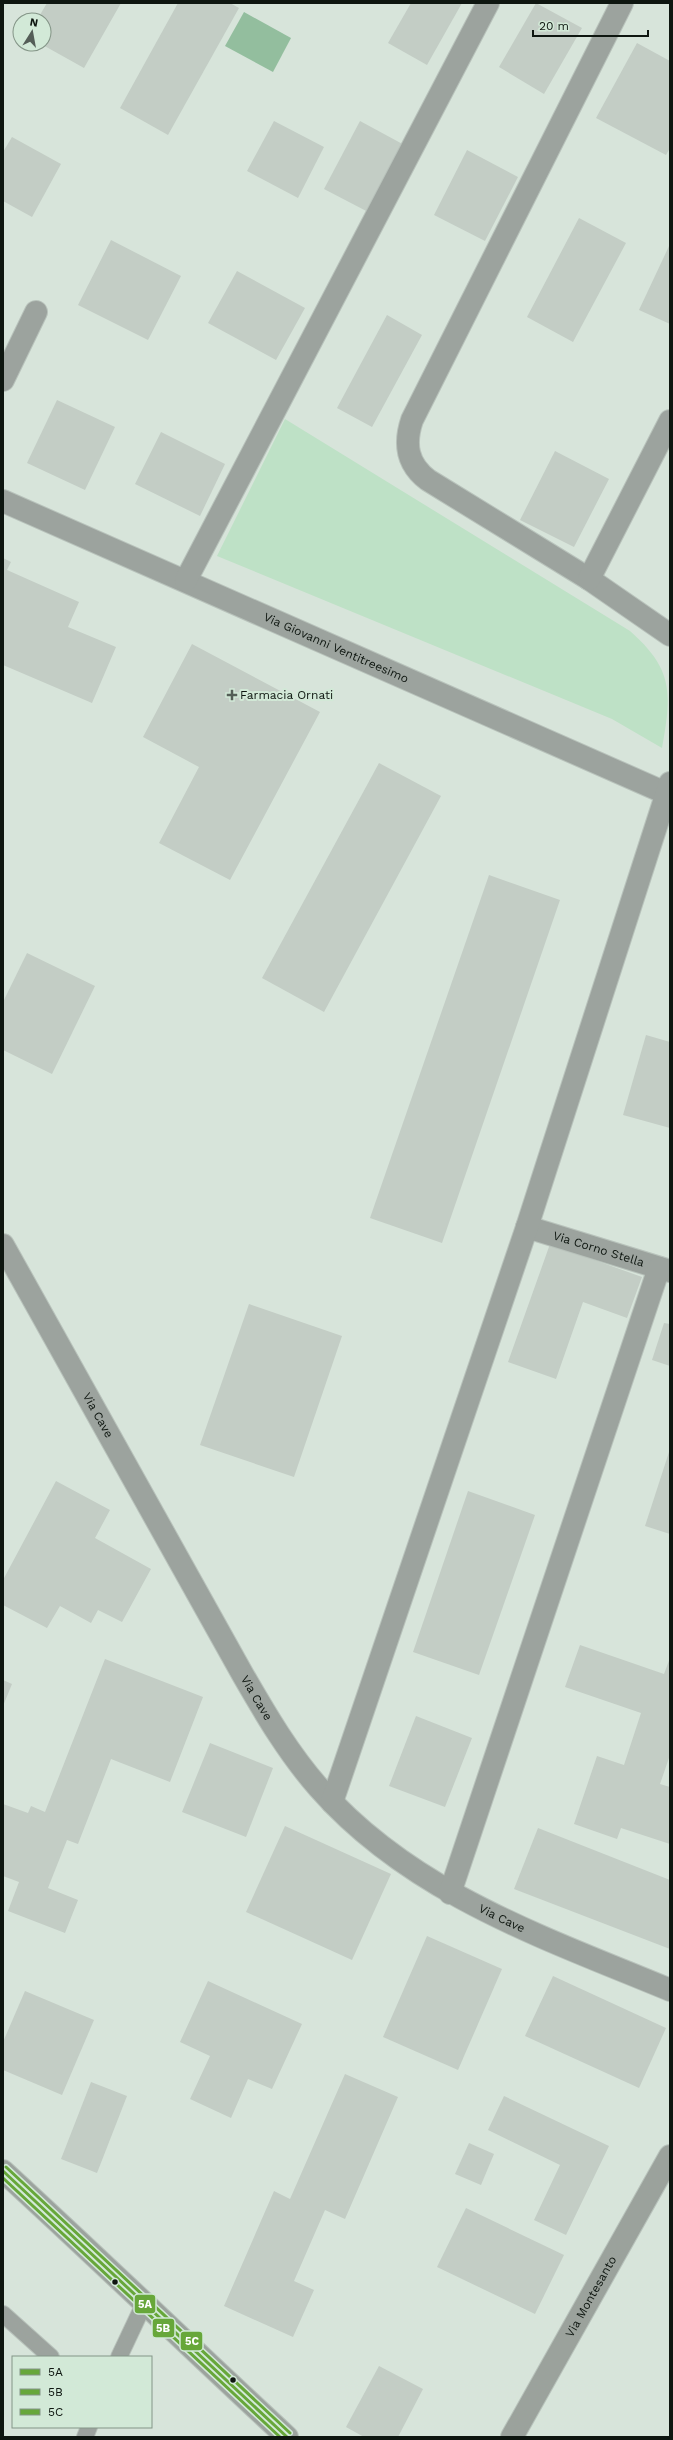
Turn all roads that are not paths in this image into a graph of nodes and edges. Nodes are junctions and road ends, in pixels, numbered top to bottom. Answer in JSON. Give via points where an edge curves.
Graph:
{"nodes":[{"id":1,"x":488,"y":3,"type":"edge"},
{"id":2,"x":622,"y":3,"type":"edge"},
{"id":3,"x":36,"y":312,"type":"dead end"},
{"id":4,"x":3,"y":380,"type":"edge"},
{"id":5,"x":670,"y":421,"type":"edge"},
{"id":6,"x":3,"y":501,"type":"edge"},
{"id":7,"x":589,"y":579,"type":"junction"},
{"id":8,"x":186,"y":580,"type":"junction"},
{"id":9,"x":670,"y":635,"type":"edge"},
{"id":10,"x":669,"y":791,"type":"edge"},
{"id":11,"x":526,"y":1227,"type":"junction"},
{"id":12,"x":3,"y":1245,"type":"edge"},
{"id":13,"x":665,"y":1270,"type":"edge"},
{"id":14,"x":332,"y":1802,"type":"junction"},
{"id":15,"x":450,"y":1893,"type":"junction"},
{"id":16,"x":670,"y":1990,"type":"edge"},
{"id":17,"x":670,"y":2156,"type":"edge"},
{"id":18,"x":3,"y":2171,"type":"edge"},
{"id":19,"x":144,"y":2304,"type":"junction"},
{"id":20,"x":3,"y":2314,"type":"edge"},
{"id":21,"x":50,"y":2356,"type":"edge"},
{"id":22,"x":119,"y":2356,"type":"edge"},
{"id":23,"x":288,"y":2437,"type":"edge"},
{"id":24,"x":512,"y":2437,"type":"edge"}],
"edges":[{"from":1,"to":8,"type":"street"},
{"from":2,"to":7,"type":"street","via":[[412,420],[407,442],[412,464],[424,477]]},
{"from":3,"to":4,"type":"street"},
{"from":5,"to":7,"type":"street"},
{"from":6,"to":8,"type":"street","name":"Via Giovanni Ventitreesimo"},
{"from":7,"to":9,"type":"street"},
{"from":8,"to":10,"type":"street","name":"Via Giovanni Ventitreesimo"},
{"from":10,"to":11,"type":"street"},
{"from":11,"to":13,"type":"street","name":"Via Corno Stella"},
{"from":11,"to":14,"type":"street"},
{"from":12,"to":14,"type":"street","name":"Via Cave","via":[[256,1698],[300,1764]]},
{"from":13,"to":15,"type":"street"},
{"from":14,"to":15,"type":"street","name":"Via Cave","via":[[421,1876]]},
{"from":15,"to":16,"type":"street","name":"Via Cave","via":[[495,1917]]},
{"from":17,"to":24,"type":"street","name":"Via Montesanto"},
{"from":18,"to":19,"type":"street","via":[[119,2276]]},
{"from":19,"to":22,"type":"lane"},
{"from":19,"to":23,"type":"street"},
{"from":20,"to":21,"type":"lane"}]}
